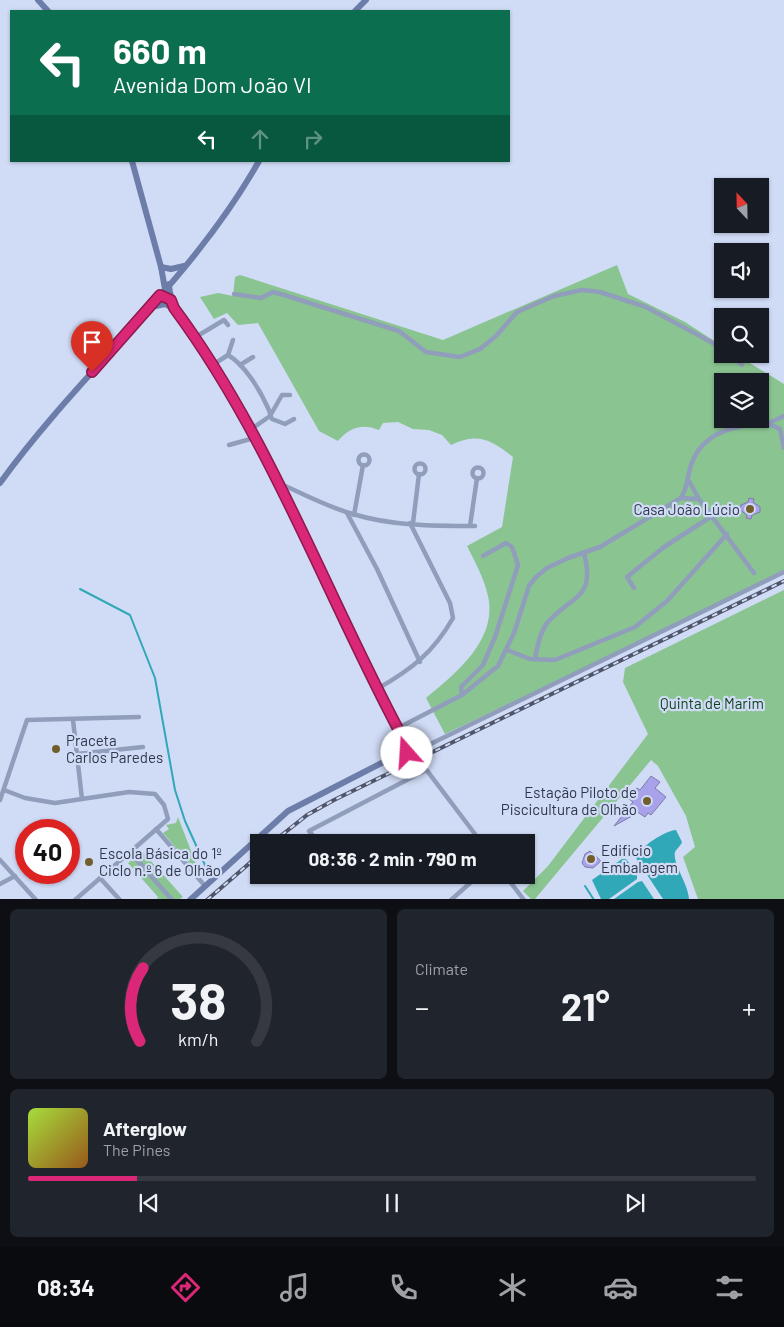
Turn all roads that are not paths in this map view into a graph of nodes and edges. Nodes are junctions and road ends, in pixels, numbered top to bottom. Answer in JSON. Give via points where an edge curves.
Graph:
{"nodes":[{"id":1,"x":38,"y":0,"type":"edge"},
{"id":2,"x":366,"y":0,"type":"edge"},
{"id":3,"x":47,"y":10,"type":"edge"},
{"id":4,"x":356,"y":10,"type":"edge"},
{"id":5,"x":132,"y":162,"type":"edge"},
{"id":6,"x":258,"y":162,"type":"edge"},
{"id":7,"x":184,"y":266,"type":"junction"},
{"id":8,"x":164,"y":270,"type":"junction"},
{"id":9,"x":169,"y":284,"type":"junction"},
{"id":10,"x":234,"y":294,"type":"dead end"},
{"id":11,"x":160,"y":295,"type":"junction"},
{"id":12,"x":168,"y":302,"type":"junction"},
{"id":13,"x":148,"y":308,"type":"junction"},
{"id":14,"x":228,"y":325,"type":"dead end"},
{"id":15,"x":194,"y":338,"type":"junction"},
{"id":16,"x":233,"y":340,"type":"dead end"},
{"id":17,"x":714,"y":344,"type":"edge"},
{"id":18,"x":228,"y":354,"type":"junction"},
{"id":19,"x":253,"y":357,"type":"dead end"},
{"id":20,"x":240,"y":365,"type":"junction"},
{"id":21,"x":211,"y":366,"type":"junction"},
{"id":22,"x":290,"y":395,"type":"dead end"},
{"id":23,"x":270,"y":416,"type":"junction"},
{"id":24,"x":784,"y":416,"type":"edge"},
{"id":25,"x":294,"y":419,"type":"dead end"},
{"id":26,"x":769,"y":423,"type":"joint"},
{"id":27,"x":728,"y":428,"type":"edge"},
{"id":28,"x":250,"y":430,"type":"junction"},
{"id":29,"x":254,"y":438,"type":"junction"},
{"id":30,"x":229,"y":445,"type":"dead end"},
{"id":31,"x":784,"y":448,"type":"edge"},
{"id":32,"x":363,"y":465,"type":"dead end"},
{"id":33,"x":419,"y":474,"type":"dead end"},
{"id":34,"x":477,"y":478,"type":"dead end"},
{"id":35,"x":689,"y":481,"type":"junction"},
{"id":36,"x":277,"y":482,"type":"junction"},
{"id":37,"x":0,"y":483,"type":"edge"},
{"id":38,"x":681,"y":498,"type":"junction"},
{"id":39,"x":700,"y":499,"type":"junction"},
{"id":40,"x":348,"y":512,"type":"junction"},
{"id":41,"x":354,"y":515,"type":"junction"},
{"id":42,"x":712,"y":516,"type":"junction"},
{"id":43,"x":366,"y":517,"type":"junction"},
{"id":44,"x":411,"y":523,"type":"junction"},
{"id":45,"x":357,"y":530,"type":"junction"},
{"id":46,"x":727,"y":534,"type":"junction"},
{"id":47,"x":584,"y":554,"type":"junction"},
{"id":48,"x":483,"y":556,"type":"dead end"},
{"id":49,"x":784,"y":572,"type":"edge"},
{"id":50,"x":754,"y":573,"type":"dead end"},
{"id":51,"x":634,"y":588,"type":"dead end"},
{"id":52,"x":507,"y":650,"type":"junction"},
{"id":53,"x":535,"y":659,"type":"junction"},
{"id":54,"x":420,"y":662,"type":"junction"},
{"id":55,"x":377,"y":688,"type":"junction"},
{"id":56,"x":462,"y":695,"type":"junction"},
{"id":57,"x":139,"y":717,"type":"dead end"},
{"id":58,"x":73,"y":720,"type":"junction"},
{"id":59,"x":398,"y":728,"type":"junction"},
{"id":60,"x":143,"y":747,"type":"dead end"},
{"id":61,"x":406,"y":748,"type":"junction"},
{"id":62,"x":413,"y":752,"type":"junction"},
{"id":63,"x":77,"y":754,"type":"junction"},
{"id":64,"x":426,"y":770,"type":"junction"},
{"id":65,"x":4,"y":790,"type":"junction"},
{"id":66,"x":82,"y":799,"type":"junction"},
{"id":67,"x":0,"y":800,"type":"edge"},
{"id":68,"x":156,"y":828,"type":"junction"},
{"id":69,"x":311,"y":834,"type":"edge"},
{"id":70,"x":475,"y":834,"type":"edge"},
{"id":71,"x":130,"y":852,"type":"junction"},
{"id":72,"x":0,"y":860,"type":"edge"},
{"id":73,"x":15,"y":876,"type":"joint"},
{"id":74,"x":100,"y":878,"type":"junction"},
{"id":75,"x":0,"y":884,"type":"edge"},
{"id":76,"x":22,"y":884,"type":"edge"},
{"id":77,"x":469,"y":884,"type":"edge"},
{"id":78,"x":512,"y":884,"type":"edge"},
{"id":79,"x":206,"y":885,"type":"junction"},
{"id":80,"x":35,"y":899,"type":"edge"},
{"id":81,"x":76,"y":899,"type":"edge"},
{"id":82,"x":119,"y":899,"type":"edge"},
{"id":83,"x":171,"y":899,"type":"edge"},
{"id":84,"x":191,"y":899,"type":"edge"},
{"id":85,"x":452,"y":899,"type":"edge"},
{"id":86,"x":523,"y":899,"type":"edge"}],
"edges":[{"from":1,"to":3,"type":"street"},
{"from":2,"to":4,"type":"street"},
{"from":5,"to":8,"type":"street"},
{"from":6,"to":7,"type":"street","via":[[231,207]]},
{"from":7,"to":8,"type":"street"},
{"from":7,"to":9,"type":"street"},
{"from":8,"to":9,"type":"street"},
{"from":8,"to":9,"type":"street"},
{"from":9,"to":11,"type":"street"},
{"from":9,"to":12,"type":"street"},
{"from":10,"to":17,"type":"street","via":[[261,298],[273,292],[284,295],[399,332],[426,352],[460,357],[480,349],[517,312],[554,296],[582,290],[600,292],[646,307]]},
{"from":11,"to":12,"type":"street"},
{"from":11,"to":13,"type":"street"},
{"from":12,"to":13,"type":"street"},
{"from":12,"to":15,"type":"street"},
{"from":13,"to":37,"type":"street"},
{"from":14,"to":15,"type":"street","via":[[224,320]]},
{"from":15,"to":21,"type":"street"},
{"from":16,"to":18,"type":"street"},
{"from":18,"to":20,"type":"street"},
{"from":18,"to":21,"type":"street"},
{"from":19,"to":20,"type":"street"},
{"from":20,"to":23,"type":"street"},
{"from":21,"to":28,"type":"street"},
{"from":22,"to":23,"type":"street","via":[[282,396]]},
{"from":23,"to":25,"type":"street","via":[[285,424]]},
{"from":23,"to":28,"type":"street"},
{"from":24,"to":26,"type":"street"},
{"from":26,"to":31,"type":"street","via":[[780,428]]},
{"from":27,"to":35,"type":"street","via":[[704,441],[691,465]]},
{"from":28,"to":29,"type":"street"},
{"from":29,"to":30,"type":"street"},
{"from":29,"to":36,"type":"street"},
{"from":32,"to":41,"type":"street"},
{"from":33,"to":44,"type":"street"},
{"from":34,"to":44,"type":"street","via":[[472,526]]},
{"from":35,"to":38,"type":"street"},
{"from":35,"to":39,"type":"street"},
{"from":36,"to":40,"type":"street","via":[[322,504]]},
{"from":36,"to":55,"type":"street"},
{"from":38,"to":39,"type":"street"},
{"from":38,"to":47,"type":"street"},
{"from":39,"to":42,"type":"street"},
{"from":40,"to":41,"type":"street"},
{"from":40,"to":45,"type":"street"},
{"from":41,"to":43,"type":"street"},
{"from":42,"to":46,"type":"street"},
{"from":42,"to":51,"type":"street","via":[[664,547],[627,577]]},
{"from":43,"to":44,"type":"street"},
{"from":43,"to":45,"type":"street","via":[[360,520]]},
{"from":44,"to":54,"type":"street","via":[[450,603],[453,618],[440,640]]},
{"from":45,"to":54,"type":"street"},
{"from":46,"to":50,"type":"street"},
{"from":46,"to":53,"type":"street","via":[[667,600],[635,626],[555,660]]},
{"from":47,"to":52,"type":"street","via":[[547,568],[536,576],[529,586]]},
{"from":47,"to":53,"type":"street","via":[[589,572],[586,586],[579,597],[546,624]]},
{"from":48,"to":56,"type":"street","via":[[506,543],[512,546],[518,564],[495,637],[482,665],[461,687]]},
{"from":49,"to":62,"type":"street"},
{"from":52,"to":53,"type":"street"},
{"from":52,"to":56,"type":"street","via":[[498,666]]},
{"from":54,"to":55,"type":"street"},
{"from":55,"to":59,"type":"street"},
{"from":56,"to":59,"type":"street"},
{"from":57,"to":58,"type":"street"},
{"from":58,"to":63,"type":"street"},
{"from":58,"to":65,"type":"street","via":[[27,720]]},
{"from":59,"to":61,"type":"street"},
{"from":60,"to":63,"type":"street"},
{"from":61,"to":62,"type":"street","via":[[407,753]]},
{"from":61,"to":79,"type":"street","via":[[288,811]]},
{"from":62,"to":64,"type":"street"},
{"from":63,"to":66,"type":"street"},
{"from":64,"to":69,"type":"street","via":[[309,831]]},
{"from":64,"to":70,"type":"street"},
{"from":65,"to":66,"type":"street","via":[[25,798],[56,803]]},
{"from":65,"to":67,"type":"street"},
{"from":66,"to":68,"type":"street","via":[[129,792],[155,794],[164,805],[168,819]]},
{"from":68,"to":71,"type":"street"},
{"from":68,"to":79,"type":"street"},
{"from":71,"to":74,"type":"street"},
{"from":71,"to":83,"type":"street"},
{"from":72,"to":73,"type":"street"},
{"from":73,"to":75,"type":"street"},
{"from":74,"to":81,"type":"street"},
{"from":74,"to":82,"type":"street"},
{"from":76,"to":80,"type":"street"},
{"from":77,"to":85,"type":"street"},
{"from":78,"to":86,"type":"street"},
{"from":79,"to":84,"type":"street"}]}
